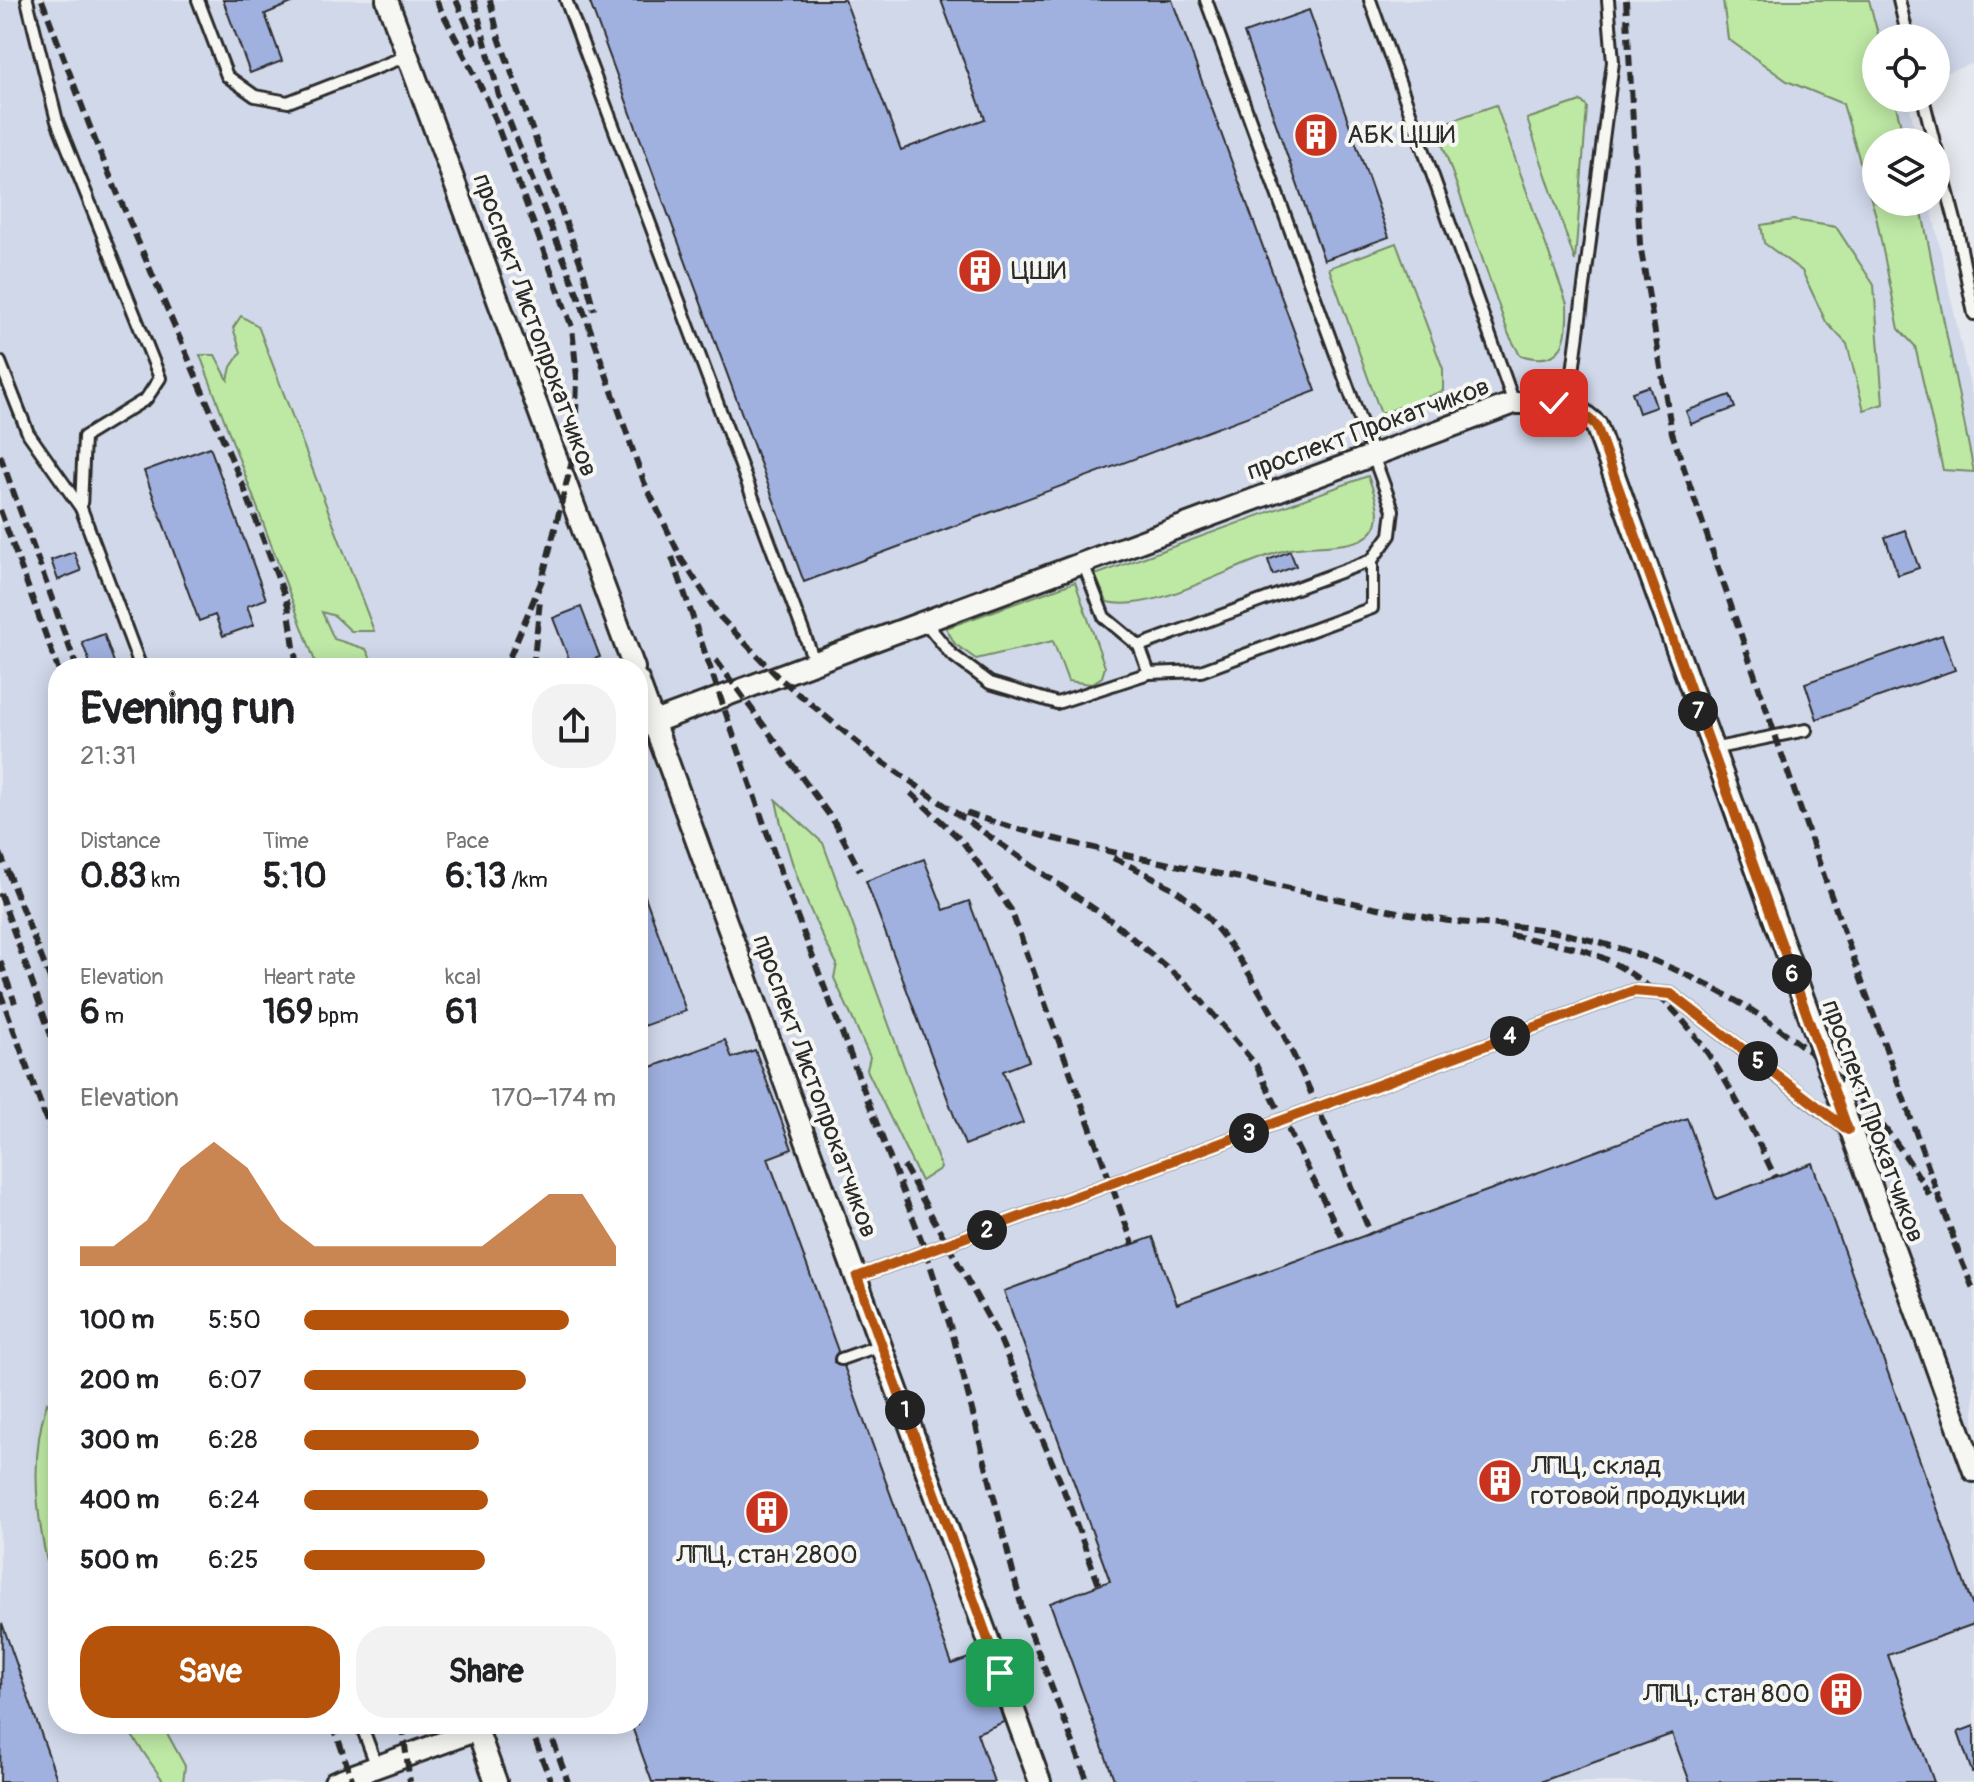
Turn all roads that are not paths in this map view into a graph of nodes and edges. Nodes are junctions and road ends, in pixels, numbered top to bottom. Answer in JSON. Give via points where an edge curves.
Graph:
{"nodes":[{"id":1,"x":27,"y":0,"type":"edge"},
{"id":2,"x":198,"y":0,"type":"edge"},
{"id":3,"x":387,"y":0,"type":"edge"},
{"id":4,"x":566,"y":0,"type":"edge"},
{"id":5,"x":1206,"y":0,"type":"edge"},
{"id":6,"x":1370,"y":0,"type":"edge"},
{"id":7,"x":1608,"y":0,"type":"edge"},
{"id":8,"x":1899,"y":0,"type":"edge"},
{"id":9,"x":1905,"y":24,"type":"edge"},
{"id":10,"x":407,"y":56,"type":"junction"},
{"id":11,"x":1950,"y":201,"type":"edge"},
{"id":12,"x":1974,"y":314,"type":"edge"},
{"id":13,"x":0,"y":362,"type":"edge"},
{"id":14,"x":1514,"y":403,"type":"junction"},
{"id":15,"x":1569,"y":403,"type":"junction"},
{"id":16,"x":1374,"y":455,"type":"junction"},
{"id":17,"x":81,"y":508,"type":"junction"},
{"id":18,"x":1372,"y":560,"type":"junction"},
{"id":19,"x":1083,"y":563,"type":"junction"},
{"id":20,"x":925,"y":622,"type":"junction"},
{"id":21,"x":1139,"y":646,"type":"junction"},
{"id":22,"x":137,"y":658,"type":"edge"},
{"id":23,"x":630,"y":658,"type":"edge"},
{"id":24,"x":815,"y":663,"type":"junction"},
{"id":25,"x":1149,"y":673,"type":"junction"},
{"id":26,"x":648,"y":724,"type":"edge"},
{"id":27,"x":648,"y":730,"type":"edge"},
{"id":28,"x":1806,"y":730,"type":"dead end"},
{"id":29,"x":1712,"y":749,"type":"junction"},
{"id":30,"x":1848,"y":1130,"type":"junction"},
{"id":31,"x":857,"y":1277,"type":"junction"},
{"id":32,"x":881,"y":1344,"type":"junction"},
{"id":33,"x":841,"y":1359,"type":"dead end"},
{"id":34,"x":1974,"y":1471,"type":"edge"},
{"id":35,"x":365,"y":1734,"type":"edge"},
{"id":36,"x":459,"y":1734,"type":"edge"},
{"id":37,"x":479,"y":1734,"type":"edge"},
{"id":38,"x":377,"y":1767,"type":"junction"},
{"id":39,"x":335,"y":1782,"type":"edge"},
{"id":40,"x":496,"y":1782,"type":"edge"},
{"id":41,"x":1040,"y":1782,"type":"edge"}],
"edges":[{"from":1,"to":17,"type":"lane","via":[[57,121],[160,378],[146,399],[84,437]]},
{"from":2,"to":10,"type":"lane","via":[[227,76],[255,96],[288,102]]},
{"from":3,"to":10,"type":"street","name":"проспект Листопрокатчиков"},
{"from":4,"to":24,"type":"lane"},
{"from":5,"to":16,"type":"lane"},
{"from":6,"to":14,"type":"lane"},
{"from":7,"to":15,"type":"lane","via":[[1613,62]]},
{"from":8,"to":9,"type":"lane"},
{"from":10,"to":23,"type":"street","name":"проспект Листопрокатчиков"},
{"from":11,"to":12,"type":"lane"},
{"from":13,"to":17,"type":"lane","via":[[28,433]]},
{"from":14,"to":15,"type":"street","name":"проспект Прокатчиков"},
{"from":14,"to":16,"type":"street","name":"проспект Прокатчиков"},
{"from":15,"to":29,"type":"street","name":"проспект Прокатчиков","via":[[1596,425]]},
{"from":16,"to":18,"type":"lane","via":[[1393,510],[1390,535]]},
{"from":16,"to":19,"type":"street","name":"проспект Прокатчиков"},
{"from":17,"to":22,"type":"lane"},
{"from":18,"to":21,"type":"lane"},
{"from":18,"to":25,"type":"lane","via":[[1372,608],[1201,671]]},
{"from":19,"to":20,"type":"street","name":"проспект Прокатчиков"},
{"from":19,"to":21,"type":"lane","via":[[1104,617]]},
{"from":20,"to":24,"type":"street","name":"проспект Прокатчиков"},
{"from":20,"to":25,"type":"lane","via":[[951,654],[990,683],[1057,703]]},
{"from":21,"to":25,"type":"lane"},
{"from":24,"to":26,"type":"street","name":"проспект Прокатчиков"},
{"from":27,"to":31,"type":"street","name":"проспект Листопрокатчиков"},
{"from":28,"to":29,"type":"lane"},
{"from":29,"to":30,"type":"street","name":"проспект Прокатчиков"},
{"from":30,"to":31,"type":"lane","via":[[1671,994],[1633,991]]},
{"from":30,"to":34,"type":"street","name":"проспект Прокатчиков"},
{"from":31,"to":32,"type":"street","name":"проспект Листопрокатчиков"},
{"from":32,"to":33,"type":"lane"},
{"from":32,"to":41,"type":"street","name":"проспект Листопрокатчиков"},
{"from":35,"to":38,"type":"lane"},
{"from":36,"to":38,"type":"street"},
{"from":37,"to":40,"type":"street"},
{"from":38,"to":39,"type":"street"}]}
